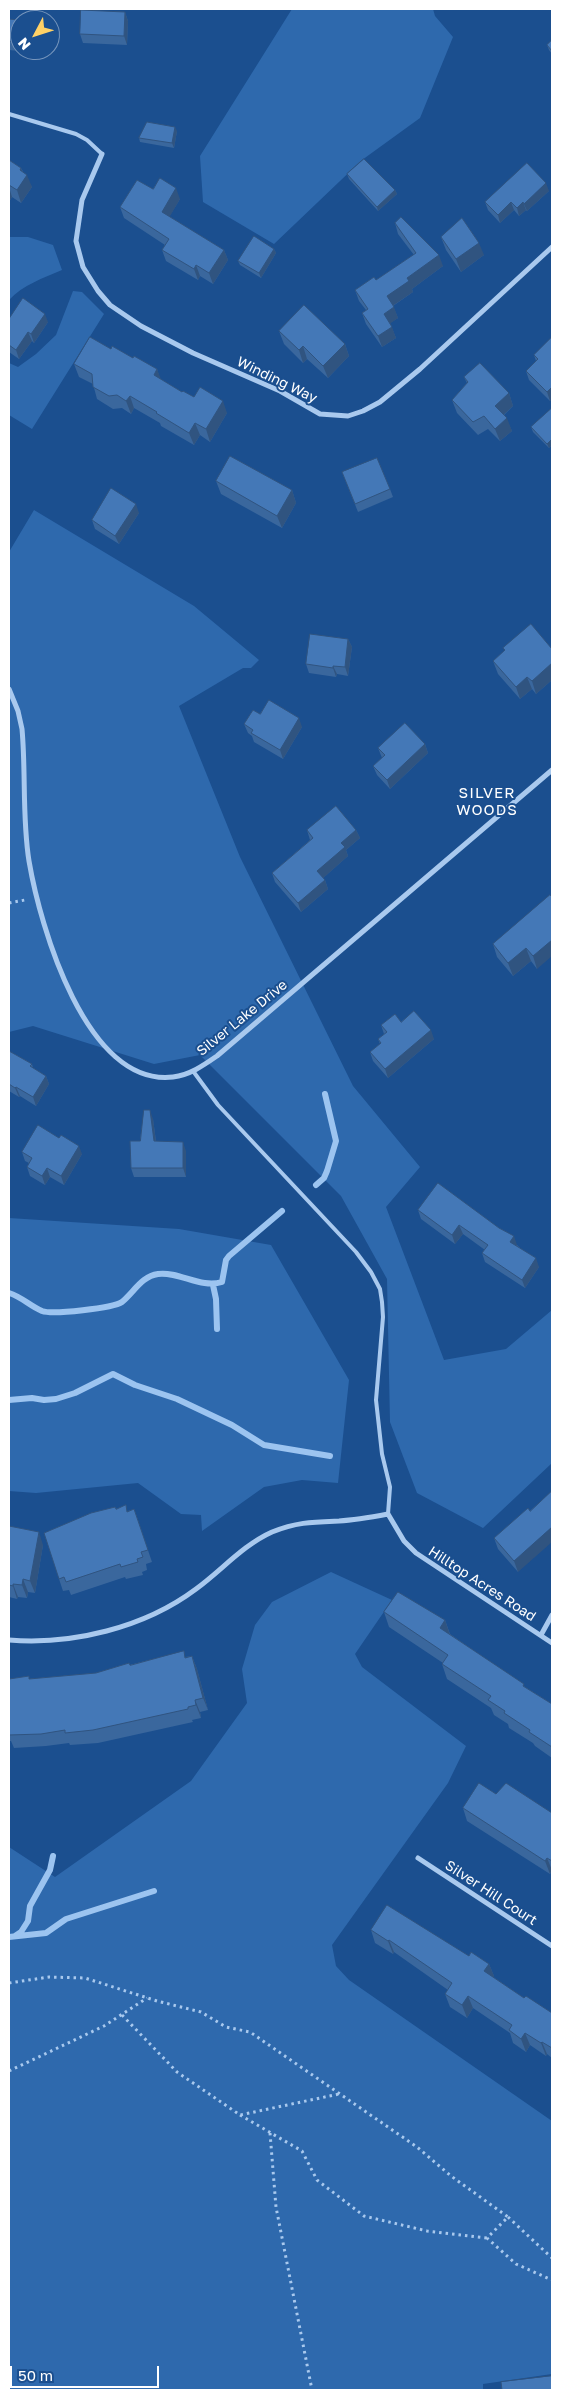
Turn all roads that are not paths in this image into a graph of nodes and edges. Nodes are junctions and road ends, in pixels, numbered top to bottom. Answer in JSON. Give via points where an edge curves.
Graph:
{"nodes":[{"id":1,"x":9,"y":114,"type":"edge"},
{"id":2,"x":102,"y":154,"type":"joint"},
{"id":3,"x":552,"y":247,"type":"edge"},
{"id":4,"x":9,"y":689,"type":"edge"},
{"id":5,"x":552,"y":770,"type":"edge"},
{"id":6,"x":193,"y":1071,"type":"junction"},
{"id":7,"x":388,"y":1514,"type":"junction"},
{"id":8,"x":552,"y":1615,"type":"edge"},
{"id":9,"x":541,"y":1635,"type":"junction"},
{"id":10,"x":9,"y":1640,"type":"edge"},
{"id":11,"x":552,"y":1643,"type":"edge"},
{"id":12,"x":418,"y":1858,"type":"dead end"},
{"id":13,"x":552,"y":1946,"type":"edge"}],
"edges":[{"from":1,"to":2,"type":"lane","via":[[76,134]]},
{"from":2,"to":3,"type":"street","name":"Winding Way","via":[[82,200],[76,241],[83,267],[98,292],[110,305],[141,326],[280,391],[320,414],[348,416],[380,402]]},
{"from":4,"to":6,"type":"street","name":"Silver Lake Drive","via":[[22,729],[26,839],[36,898],[59,971],[70,994],[100,1039],[115,1055],[141,1072],[164,1077]]},
{"from":5,"to":6,"type":"street","name":"Silver Lake Drive","via":[[235,1042]]},
{"from":6,"to":7,"type":"lane","via":[[218,1105],[356,1252],[372,1272],[380,1289],[383,1317],[376,1400],[382,1454],[390,1486]]},
{"from":7,"to":9,"type":"street","name":"Hilltop Acres Road","via":[[416,1554]]},
{"from":7,"to":10,"type":"street","via":[[312,1521],[272,1533],[254,1542],[194,1590],[160,1610],[117,1628],[67,1640]]},
{"from":8,"to":9,"type":"street"},
{"from":9,"to":11,"type":"street","name":"Hilltop Acres Road"},
{"from":12,"to":13,"type":"street","name":"Silver Hill Court"}]}
